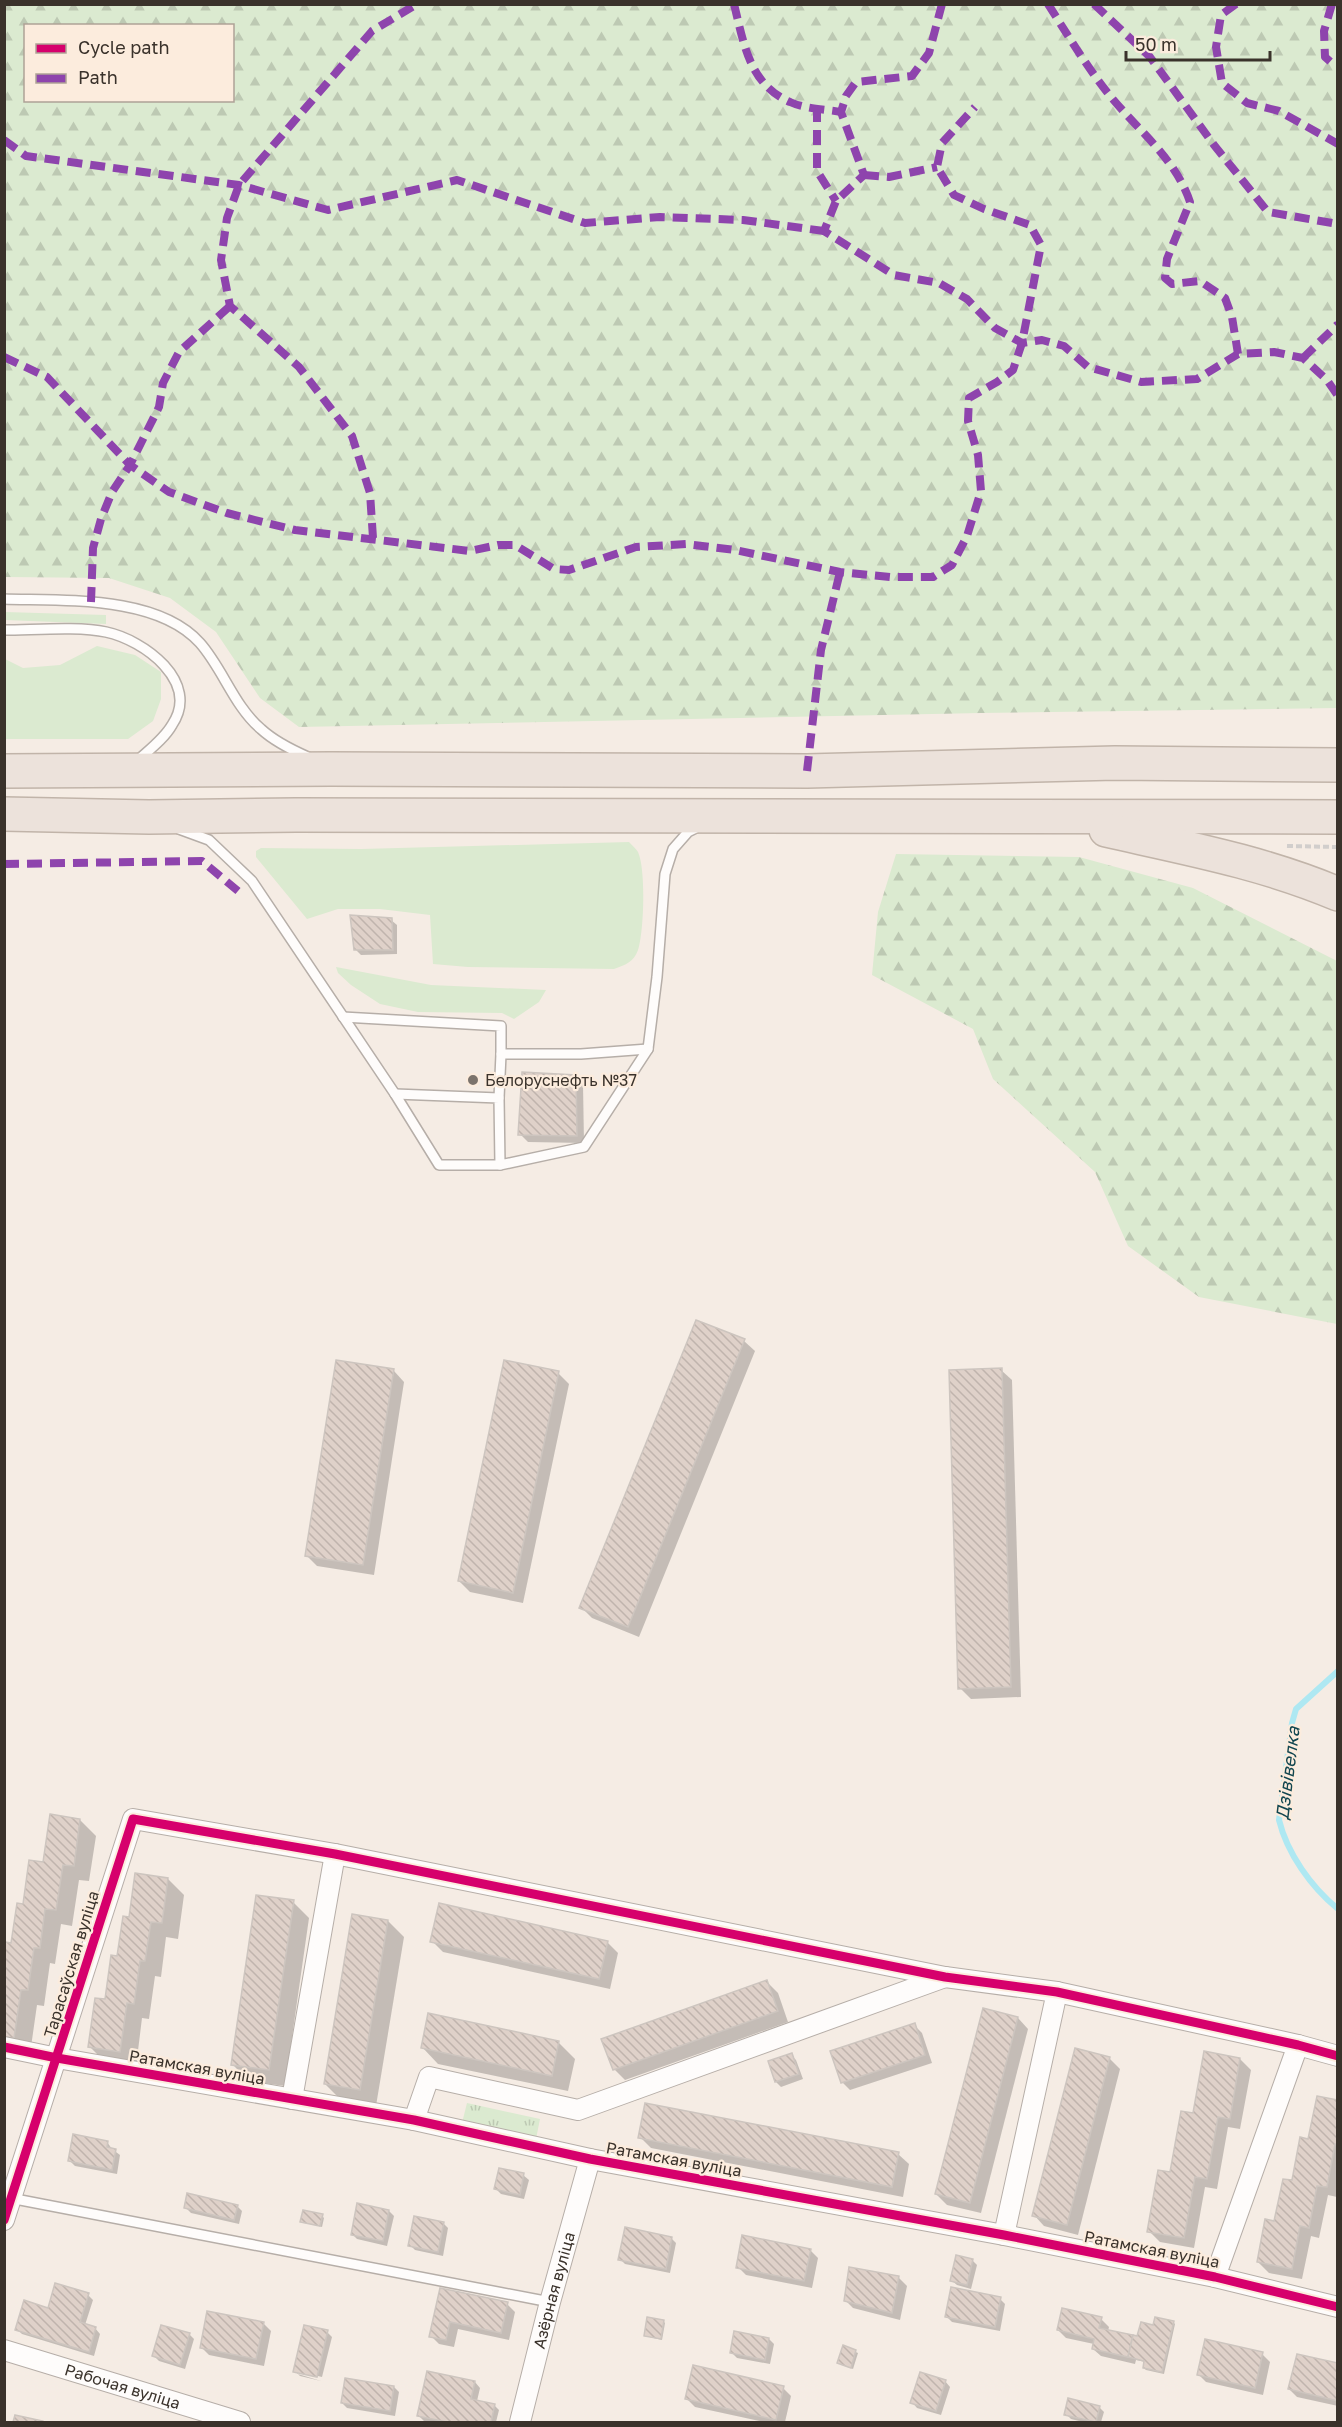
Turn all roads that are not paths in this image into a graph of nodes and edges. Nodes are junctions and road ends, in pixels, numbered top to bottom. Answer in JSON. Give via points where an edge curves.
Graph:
{"nodes":[{"id":1,"x":4,"y":599,"type":"edge"},
{"id":2,"x":4,"y":630,"type":"edge"},
{"id":3,"x":1338,"y":765,"type":"edge"},
{"id":4,"x":129,"y":769,"type":"junction"},
{"id":5,"x":331,"y":769,"type":"junction"},
{"id":6,"x":4,"y":771,"type":"edge"},
{"id":7,"x":4,"y":814,"type":"edge"},
{"id":8,"x":719,"y":815,"type":"junction"},
{"id":9,"x":149,"y":817,"type":"junction"},
{"id":10,"x":1046,"y":817,"type":"junction"},
{"id":11,"x":1338,"y":817,"type":"edge"},
{"id":12,"x":1338,"y":894,"type":"edge"},
{"id":13,"x":343,"y":1017,"type":"junction"},
{"id":14,"x":648,"y":1050,"type":"junction"},
{"id":15,"x":501,"y":1054,"type":"junction"},
{"id":16,"x":396,"y":1095,"type":"junction"},
{"id":17,"x":499,"y":1098,"type":"junction"},
{"id":18,"x":500,"y":1165,"type":"junction"},
{"id":19,"x":335,"y":1854,"type":"junction"},
{"id":20,"x":945,"y":1977,"type":"junction"},
{"id":21,"x":1057,"y":1992,"type":"junction"},
{"id":22,"x":1298,"y":2045,"type":"junction"},
{"id":23,"x":4,"y":2046,"type":"edge"},
{"id":24,"x":1338,"y":2055,"type":"edge"},
{"id":25,"x":57,"y":2058,"type":"junction"},
{"id":26,"x":292,"y":2099,"type":"junction"},
{"id":27,"x":414,"y":2121,"type":"junction"},
{"id":28,"x":590,"y":2159,"type":"junction"},
{"id":29,"x":10,"y":2198,"type":"junction"},
{"id":30,"x":4,"y":2220,"type":"edge"},
{"id":31,"x":1004,"y":2235,"type":"junction"},
{"id":32,"x":1215,"y":2277,"type":"junction"},
{"id":33,"x":550,"y":2302,"type":"junction"},
{"id":34,"x":1338,"y":2307,"type":"edge"},
{"id":35,"x":4,"y":2350,"type":"edge"},
{"id":36,"x":240,"y":2422,"type":"edge"},
{"id":37,"x":520,"y":2422,"type":"edge"}],
"edges":[{"from":1,"to":5,"type":"lane","via":[[109,603],[172,622],[199,642],[260,729]]},
{"from":2,"to":4,"type":"lane","via":[[106,632],[154,655],[170,671],[180,705],[173,724]]},
{"from":3,"to":5,"type":"highway","via":[[1115,764],[807,771]]},
{"from":4,"to":5,"type":"highway"},
{"from":4,"to":6,"type":"highway"},
{"from":7,"to":9,"type":"highway"},
{"from":8,"to":9,"type":"highway"},
{"from":8,"to":10,"type":"highway"},
{"from":8,"to":14,"type":"lane","via":[[688,832],[672,849],[664,874]]},
{"from":9,"to":13,"type":"lane","via":[[209,840],[252,881]]},
{"from":10,"to":11,"type":"highway"},
{"from":10,"to":12,"type":"highway","via":[[1228,858],[1293,876]]},
{"from":13,"to":15,"type":"lane","via":[[501,1026]]},
{"from":13,"to":16,"type":"lane"},
{"from":14,"to":15,"type":"lane"},
{"from":14,"to":18,"type":"lane","via":[[584,1147]]},
{"from":15,"to":17,"type":"lane"},
{"from":16,"to":17,"type":"lane"},
{"from":16,"to":18,"type":"lane","via":[[439,1165]]},
{"from":17,"to":18,"type":"lane"},
{"from":19,"to":20,"type":"street"},
{"from":19,"to":25,"type":"street","name":"Тарасаўская вуліца","via":[[133,1819]]},
{"from":19,"to":26,"type":"street"},
{"from":20,"to":21,"type":"street"},
{"from":20,"to":27,"type":"street","via":[[578,2110],[429,2077]]},
{"from":21,"to":22,"type":"street"},
{"from":21,"to":31,"type":"street"},
{"from":22,"to":24,"type":"street"},
{"from":22,"to":32,"type":"street"},
{"from":23,"to":25,"type":"street","name":"Ратамская вуліца"},
{"from":25,"to":26,"type":"street","name":"Ратамская вуліца"},
{"from":25,"to":29,"type":"street","name":"Тарасаўская вуліца"},
{"from":26,"to":27,"type":"street","name":"Ратамская вуліца"},
{"from":27,"to":28,"type":"street","name":"Ратамская вуліца"},
{"from":28,"to":31,"type":"street","name":"Ратамская вуліца"},
{"from":28,"to":33,"type":"street","name":"Азёрная вуліца"},
{"from":29,"to":30,"type":"street","name":"Тарасаўская вуліца"},
{"from":29,"to":33,"type":"lane"},
{"from":31,"to":32,"type":"street","name":"Ратамская вуліца"},
{"from":32,"to":34,"type":"street","name":"Ратамская вуліца"},
{"from":33,"to":37,"type":"street","name":"Азёрная вуліца"},
{"from":35,"to":36,"type":"street","name":"Рабочая вуліца"}]}
